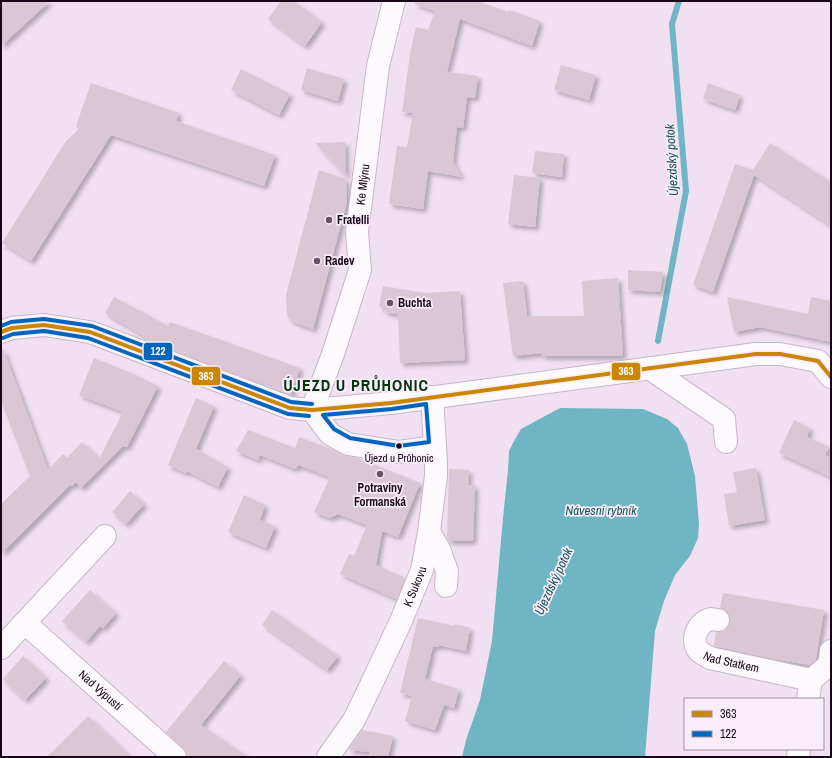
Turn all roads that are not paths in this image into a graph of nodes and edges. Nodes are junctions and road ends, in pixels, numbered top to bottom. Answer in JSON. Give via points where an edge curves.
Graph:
{"nodes":[{"id":1,"x":394,"y":1,"type":"edge"},
{"id":2,"x":1,"y":332,"type":"edge"},
{"id":3,"x":827,"y":365,"type":"edge"},
{"id":4,"x":649,"y":368,"type":"junction"},
{"id":5,"x":432,"y":397,"type":"junction"},
{"id":6,"x":312,"y":410,"type":"junction"},
{"id":7,"x":726,"y":442,"type":"dead end"},
{"id":8,"x":435,"y":447,"type":"junction"},
{"id":9,"x":430,"y":532,"type":"junction"},
{"id":10,"x":105,"y":536,"type":"dead end"},
{"id":11,"x":446,"y":586,"type":"dead end"},
{"id":12,"x":718,"y":620,"type":"dead end"},
{"id":13,"x":25,"y":623,"type":"junction"},
{"id":14,"x":1,"y":648,"type":"edge"},
{"id":15,"x":831,"y":651,"type":"edge"},
{"id":16,"x":810,"y":689,"type":"edge"},
{"id":17,"x":175,"y":757,"type":"edge"},
{"id":18,"x":328,"y":757,"type":"edge"}],
"edges":[{"from":1,"to":6,"type":"street","name":"Ke Mlýnu","via":[[378,66],[358,224],[360,270]]},
{"from":2,"to":6,"type":"street","via":[[12,328],[44,325],[90,332],[290,408]]},
{"from":3,"to":4,"type":"street","via":[[780,354],[756,354]]},
{"from":4,"to":5,"type":"street"},
{"from":4,"to":7,"type":"street","via":[[724,419]]},
{"from":5,"to":6,"type":"street"},
{"from":5,"to":8,"type":"street","name":"K Sukovu"},
{"from":6,"to":8,"type":"street","via":[[330,434],[348,444],[399,452]]},
{"from":8,"to":9,"type":"street","name":"K Sukovu","via":[[436,476]]},
{"from":9,"to":11,"type":"street","via":[[447,570]]},
{"from":9,"to":18,"type":"street","name":"K Sukovu","via":[[422,570],[401,621],[354,720]]},
{"from":10,"to":13,"type":"street"},
{"from":12,"to":16,"type":"street","name":"Nad Statkem","via":[[711,619],[697,630],[695,642],[700,652],[710,658]]},
{"from":13,"to":14,"type":"street"},
{"from":13,"to":17,"type":"street","name":"Nad Výpustí"},
{"from":15,"to":16,"type":"street","name":"Nad Statkem","via":[[829,665]]}]}
